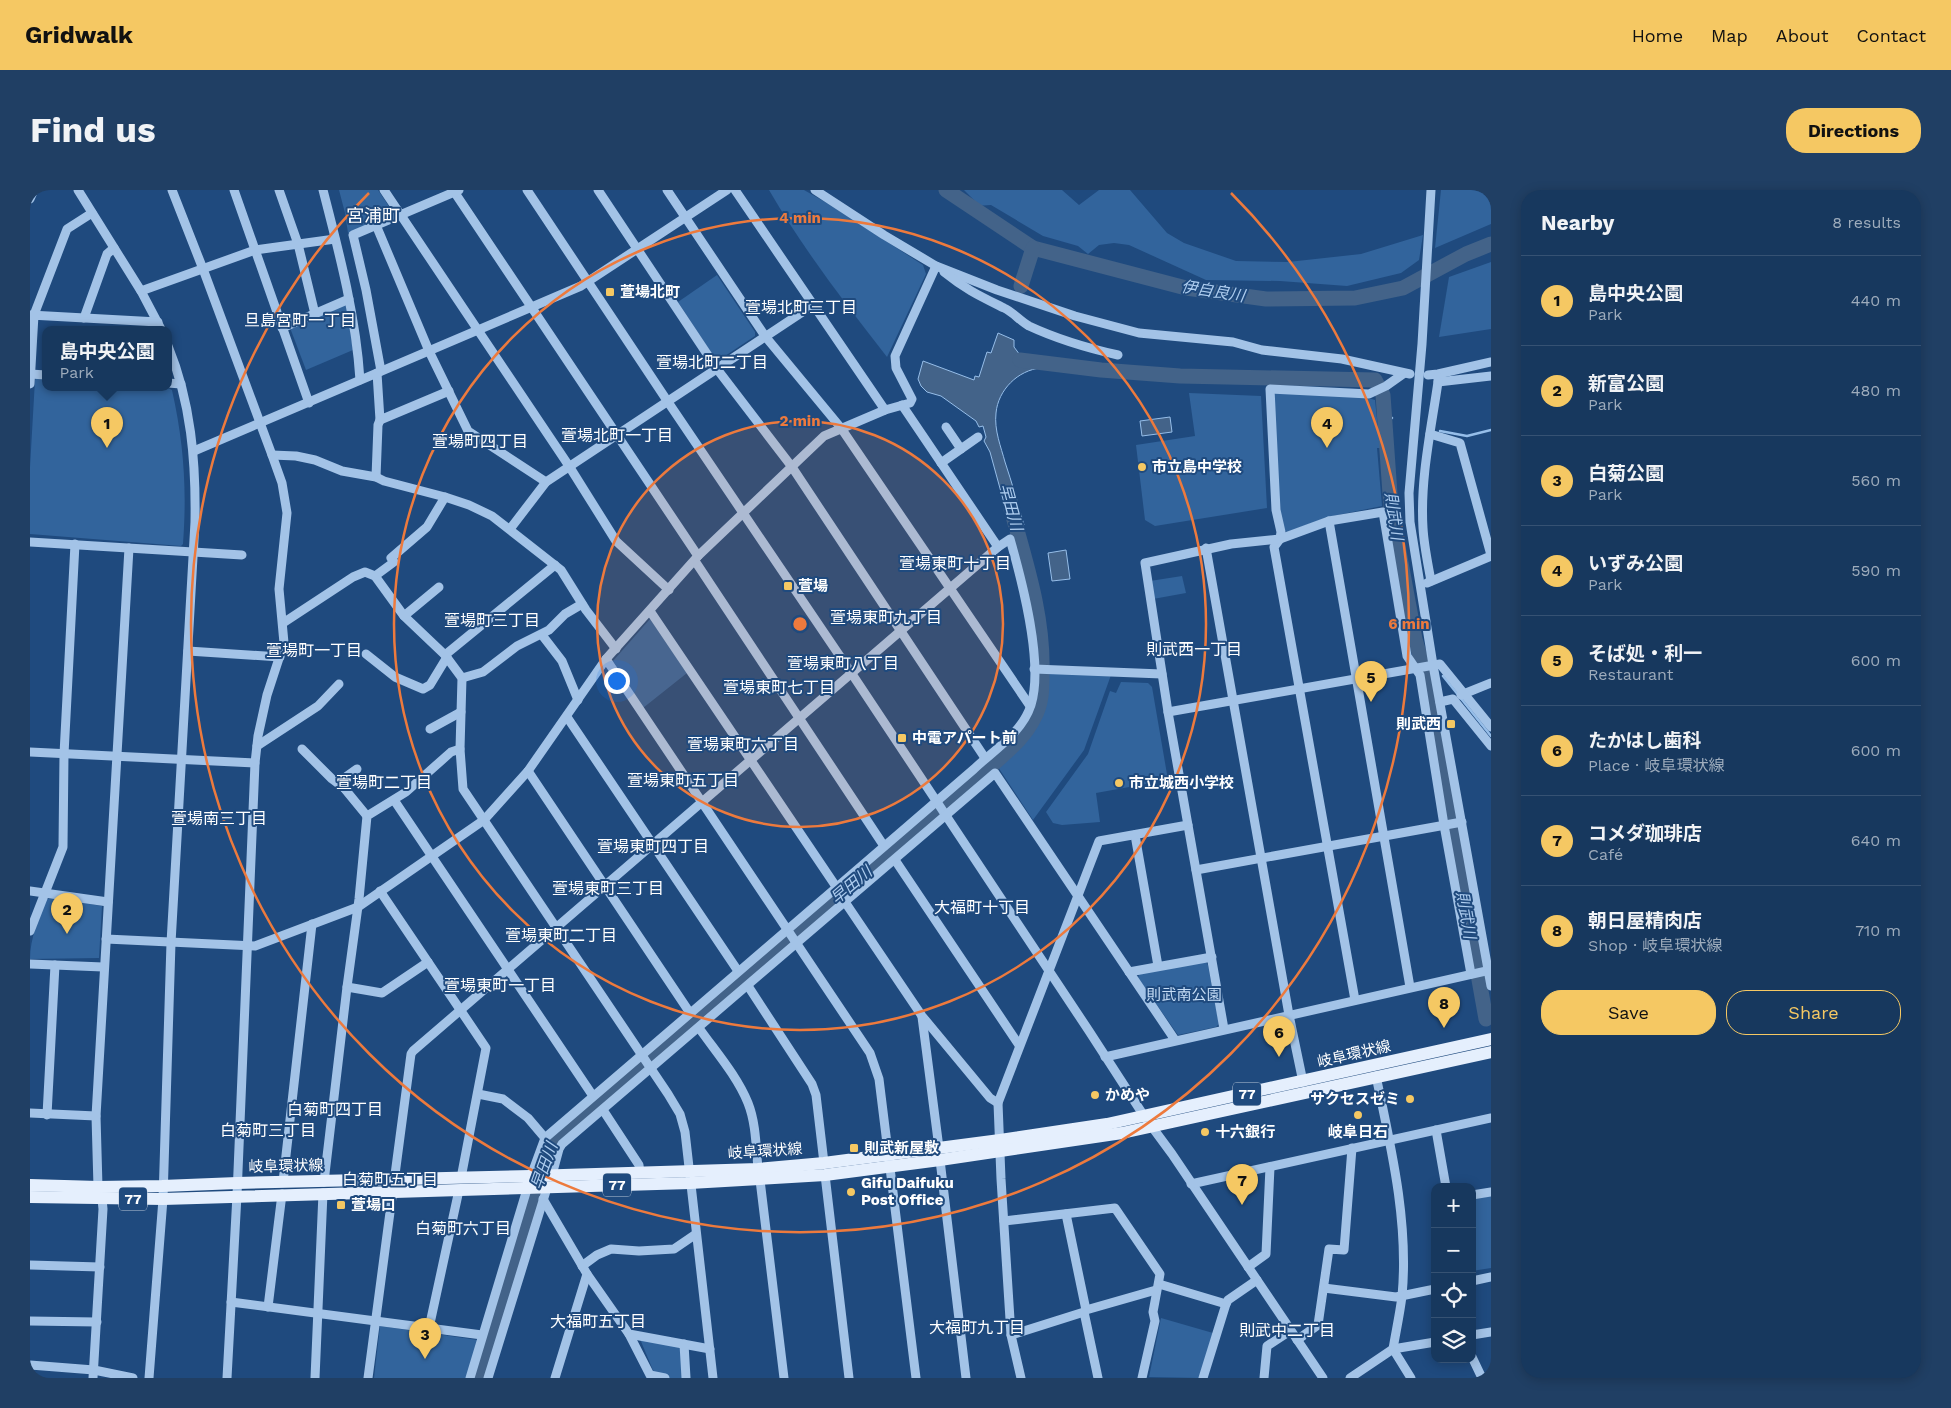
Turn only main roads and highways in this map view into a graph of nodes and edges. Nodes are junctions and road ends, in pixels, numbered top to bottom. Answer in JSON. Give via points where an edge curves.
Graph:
{"nodes":[{"id":1,"x":1491,"y":1039,"type":"edge"},
{"id":2,"x":1491,"y":1052,"type":"edge"},
{"id":3,"x":1000,"y":1146,"type":"junction"},
{"id":4,"x":689,"y":1177,"type":"junction"},
{"id":5,"x":540,"y":1184,"type":"junction"},
{"id":6,"x":30,"y":1185,"type":"edge"},
{"id":7,"x":100,"y":1193,"type":"junction"},
{"id":8,"x":30,"y":1197,"type":"edge"}],
"edges":[{"from":1,"to":3,"type":"main road","name":"岐阜環状線","number":"77"},
{"from":2,"to":3,"type":"main road","name":"岐阜環状線","number":"77","via":[[1103,1137]]},
{"from":3,"to":4,"type":"main road","name":"岐阜環状線","number":"77","via":[[824,1169]]},
{"from":4,"to":5,"type":"main road","name":"岐阜環状線","number":"77"},
{"from":4,"to":5,"type":"main road","name":"岐阜環状線","number":"77","via":[[640,1173]]},
{"from":5,"to":7,"type":"main road","name":"岐阜環状線","number":"77"},
{"from":6,"to":7,"type":"main road","name":"岐阜環状線","number":"77"},
{"from":7,"to":8,"type":"main road","name":"岐阜環状線","number":"77"}]}
